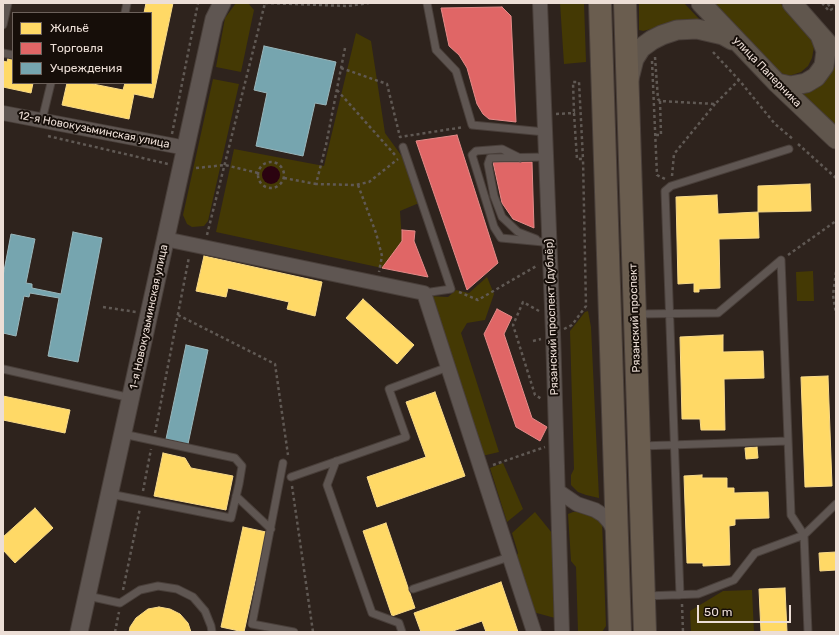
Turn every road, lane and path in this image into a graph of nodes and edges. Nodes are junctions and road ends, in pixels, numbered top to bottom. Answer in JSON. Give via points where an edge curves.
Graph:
{"nodes":[{"id":1,"x":8,"y":3,"type":"edge"},
{"id":2,"x":198,"y":3,"type":"edge"},
{"id":3,"x":222,"y":3,"type":"edge"},
{"id":4,"x":265,"y":3,"type":"edge"},
{"id":5,"x":369,"y":3,"type":"edge"},
{"id":6,"x":427,"y":3,"type":"edge"},
{"id":7,"x":540,"y":3,"type":"edge"},
{"id":8,"x":600,"y":3,"type":"edge"},
{"id":9,"x":625,"y":3,"type":"edge"},
{"id":10,"x":701,"y":3,"type":"edge"},
{"id":11,"x":792,"y":3,"type":"edge"},
{"id":12,"x":822,"y":3,"type":"edge"},
{"id":13,"x":827,"y":3,"type":"edge"},
{"id":14,"x":834,"y":3,"type":"edge"},
{"id":15,"x":836,"y":5,"type":"edge"},
{"id":16,"x":215,"y":11,"type":"edge"},
{"id":17,"x":3,"y":25,"type":"edge"},
{"id":18,"x":820,"y":35,"type":"junction"},
{"id":19,"x":742,"y":46,"type":"junction"},
{"id":20,"x":345,"y":48,"type":"dead end"},
{"id":21,"x":713,"y":52,"type":"dead end"},
{"id":22,"x":836,"y":52,"type":"edge"},
{"id":23,"x":341,"y":68,"type":"junction"},
{"id":24,"x":739,"y":80,"type":"junction"},
{"id":25,"x":777,"y":83,"type":"junction"},
{"id":26,"x":51,"y":84,"type":"edge"},
{"id":27,"x":628,"y":86,"type":"junction"},
{"id":28,"x":337,"y":90,"type":"junction"},
{"id":29,"x":660,"y":101,"type":"junction"},
{"id":30,"x":715,"y":104,"type":"junction"},
{"id":31,"x":3,"y":113,"type":"edge"},
{"id":32,"x":574,"y":114,"type":"dead end"},
{"id":33,"x":42,"y":120,"type":"junction"},
{"id":34,"x":575,"y":121,"type":"dead end"},
{"id":35,"x":472,"y":125,"type":"junction"},
{"id":36,"x":545,"y":132,"type":"junction"},
{"id":37,"x":42,"y":135,"type":"dead end"},
{"id":38,"x":836,"y":140,"type":"edge"},
{"id":39,"x":178,"y":146,"type":"junction"},
{"id":40,"x":789,"y":149,"type":"dead end"},
{"id":41,"x":404,"y":150,"type":"joint"},
{"id":42,"x":546,"y":157,"type":"junction"},
{"id":43,"x":520,"y":158,"type":"junction"},
{"id":44,"x":398,"y":159,"type":"junction"},
{"id":45,"x":583,"y":159,"type":"junction"},
{"id":46,"x":166,"y":163,"type":"junction"},
{"id":47,"x":171,"y":164,"type":"dead end"},
{"id":48,"x":226,"y":165,"type":"junction"},
{"id":49,"x":191,"y":168,"type":"dead end"},
{"id":50,"x":165,"y":171,"type":"dead end"},
{"id":51,"x":258,"y":173,"type":"junction"},
{"id":52,"x":284,"y":178,"type":"junction"},
{"id":53,"x":836,"y":178,"type":"edge"},
{"id":54,"x":671,"y":182,"type":"dead end"},
{"id":55,"x":316,"y":184,"type":"junction"},
{"id":56,"x":358,"y":185,"type":"junction"},
{"id":57,"x":836,"y":221,"type":"edge"},
{"id":58,"x":165,"y":239,"type":"junction"},
{"id":59,"x":546,"y":243,"type":"junction"},
{"id":60,"x":204,"y":247,"type":"junction"},
{"id":61,"x":781,"y":260,"type":"junction"},
{"id":62,"x":543,"y":262,"type":"dead end"},
{"id":63,"x":836,"y":272,"type":"edge"},
{"id":64,"x":378,"y":285,"type":"junction"},
{"id":65,"x":451,"y":289,"type":"junction"},
{"id":66,"x":424,"y":293,"type":"junction"},
{"id":67,"x":103,"y":307,"type":"dead end"},
{"id":68,"x":136,"y":312,"type":"dead end"},
{"id":69,"x":545,"y":314,"type":"dead end"},
{"id":70,"x":635,"y":314,"type":"junction"},
{"id":71,"x":670,"y":314,"type":"junction"},
{"id":72,"x":836,"y":314,"type":"edge"},
{"id":73,"x":178,"y":315,"type":"junction"},
{"id":74,"x":553,"y":333,"type":"junction"},
{"id":75,"x":533,"y":341,"type":"dead end"},
{"id":76,"x":448,"y":367,"type":"junction"},
{"id":77,"x":3,"y":369,"type":"edge"},
{"id":78,"x":131,"y":398,"type":"junction"},
{"id":79,"x":548,"y":402,"type":"dead end"},
{"id":80,"x":123,"y":434,"type":"junction"},
{"id":81,"x":153,"y":441,"type":"junction"},
{"id":82,"x":788,"y":441,"type":"junction"},
{"id":83,"x":550,"y":445,"type":"dead end"},
{"id":84,"x":674,"y":445,"type":"junction"},
{"id":85,"x":639,"y":446,"type":"junction"},
{"id":86,"x":336,"y":461,"type":"junction"},
{"id":87,"x":283,"y":463,"type":"dead end"},
{"id":88,"x":481,"y":469,"type":"junction"},
{"id":89,"x":291,"y":477,"type":"junction"},
{"id":90,"x":558,"y":491,"type":"junction"},
{"id":91,"x":110,"y":494,"type":"junction"},
{"id":92,"x":236,"y":496,"type":"junction"},
{"id":93,"x":141,"y":500,"type":"junction"},
{"id":94,"x":836,"y":504,"type":"edge"},
{"id":95,"x":271,"y":529,"type":"junction"},
{"id":96,"x":804,"y":535,"type":"junction"},
{"id":97,"x":617,"y":537,"type":"junction"},
{"id":98,"x":509,"y":557,"type":"junction"},
{"id":99,"x":413,"y":589,"type":"dead end"},
{"id":100,"x":680,"y":595,"type":"junction"},
{"id":101,"x":88,"y":596,"type":"junction"},
{"id":102,"x":644,"y":596,"type":"junction"},
{"id":103,"x":120,"y":603,"type":"junction"},
{"id":104,"x":80,"y":632,"type":"edge"},
{"id":105,"x":115,"y":632,"type":"edge"},
{"id":106,"x":212,"y":632,"type":"edge"},
{"id":107,"x":294,"y":632,"type":"edge"},
{"id":108,"x":313,"y":632,"type":"edge"},
{"id":109,"x":402,"y":632,"type":"edge"},
{"id":110,"x":534,"y":632,"type":"edge"},
{"id":111,"x":562,"y":632,"type":"edge"},
{"id":112,"x":620,"y":632,"type":"edge"},
{"id":113,"x":646,"y":632,"type":"edge"},
{"id":114,"x":808,"y":632,"type":"edge"}],
"edges":[{"from":1,"to":17,"type":"lane"},
{"from":2,"to":39,"type":"path"},
{"from":3,"to":16,"type":"street","name":"1-я Новокузьминская улица"},
{"from":4,"to":5,"type":"path","via":[[348,6]]},
{"from":4,"to":48,"type":"path"},
{"from":6,"to":35,"type":"lane","via":[[436,50],[456,71]]},
{"from":7,"to":36,"type":"street","name":"Рязанский проспект (дублёр)"},
{"from":8,"to":97,"type":"main road"},
{"from":9,"to":27,"type":"main road","name":"Рязанский проспект"},
{"from":10,"to":19,"type":"main road","name":"улица Паперника"},
{"from":11,"to":18,"type":"main road"},
{"from":12,"to":13,"type":"path","via":[[829,12],[832,8]]},
{"from":14,"to":15,"type":"path"},
{"from":16,"to":39,"type":"street","name":"1-я Новокузьминская улица"},
{"from":18,"to":22,"type":"main road"},
{"from":18,"to":25,"type":"main road","via":[[826,51],[824,66],[816,77],[806,83],[790,86]]},
{"from":19,"to":25,"type":"main road","name":"улица Паперника"},
{"from":19,"to":27,"type":"main road","via":[[723,34],[709,30],[677,30],[662,35],[641,48],[634,59]]},
{"from":20,"to":23,"type":"path"},
{"from":21,"to":24,"type":"path"},
{"from":23,"to":28,"type":"path"},
{"from":23,"to":35,"type":"path","via":[[387,84],[400,136]]},
{"from":24,"to":30,"type":"path"},
{"from":24,"to":53,"type":"path","via":[[776,124]]},
{"from":25,"to":38,"type":"main road","name":"улица Паперника"},
{"from":26,"to":33,"type":"lane"},
{"from":27,"to":70,"type":"main road","name":"Рязанский проспект"},
{"from":28,"to":44,"type":"path"},
{"from":28,"to":55,"type":"path"},
{"from":29,"to":29,"type":"path","via":[[655,57],[652,57],[656,135],[661,135]]},
{"from":29,"to":30,"type":"path"},
{"from":30,"to":54,"type":"path","via":[[674,154]]},
{"from":31,"to":33,"type":"street","name":"12-я Новокузьминская улица"},
{"from":32,"to":45,"type":"path","via":[[572,82],[579,82]]},
{"from":33,"to":39,"type":"street","name":"12-я Новокузьминская улица"},
{"from":34,"to":45,"type":"path","via":[[577,159]]},
{"from":35,"to":36,"type":"lane"},
{"from":36,"to":42,"type":"street","name":"Рязанский проспект (дублёр)"},
{"from":37,"to":46,"type":"path"},
{"from":39,"to":46,"type":"path"},
{"from":39,"to":58,"type":"street","name":"1-я Новокузьминская улица"},
{"from":40,"to":71,"type":"lane","via":[[671,186],[664,191]]},
{"from":41,"to":44,"type":"path"},
{"from":41,"to":65,"type":"lane"},
{"from":42,"to":43,"type":"lane"},
{"from":42,"to":59,"type":"street","name":"Рязанский проспект (дублёр)"},
{"from":43,"to":59,"type":"lane","via":[[490,158],[488,164],[494,196],[502,217],[518,232]]},
{"from":43,"to":59,"type":"lane","via":[[502,150],[476,151],[472,155],[494,228],[501,238]]},
{"from":44,"to":56,"type":"path","via":[[369,182]]},
{"from":45,"to":74,"type":"path","via":[[586,306],[572,325]]},
{"from":46,"to":47,"type":"path"},
{"from":46,"to":50,"type":"path"},
{"from":48,"to":49,"type":"path"},
{"from":48,"to":51,"type":"path"},
{"from":48,"to":60,"type":"path"},
{"from":51,"to":52,"type":"path","via":[[260,183],[268,188],[278,186]]},
{"from":51,"to":52,"type":"path","via":[[264,164],[274,162],[282,168]]},
{"from":52,"to":55,"type":"path"},
{"from":55,"to":56,"type":"path"},
{"from":56,"to":64,"type":"path","via":[[382,256]]},
{"from":57,"to":61,"type":"path"},
{"from":58,"to":60,"type":"street"},
{"from":58,"to":78,"type":"street","name":"1-я Новокузьминская улица"},
{"from":59,"to":74,"type":"street","name":"Рязанский проспект (дублёр)"},
{"from":60,"to":64,"type":"street"},
{"from":60,"to":73,"type":"path","via":[[190,250]]},
{"from":61,"to":71,"type":"lane","via":[[718,312]]},
{"from":61,"to":82,"type":"lane"},
{"from":62,"to":65,"type":"path","via":[[478,300]]},
{"from":63,"to":72,"type":"path","via":[[833,294]]},
{"from":64,"to":66,"type":"street"},
{"from":65,"to":66,"type":"lane"},
{"from":66,"to":76,"type":"street"},
{"from":67,"to":68,"type":"path"},
{"from":69,"to":79,"type":"path","via":[[523,302],[513,325],[535,396]]},
{"from":70,"to":71,"type":"lane"},
{"from":70,"to":85,"type":"main road","name":"Рязанский проспект"},
{"from":71,"to":84,"type":"lane"},
{"from":73,"to":81,"type":"path"},
{"from":73,"to":89,"type":"path","via":[[275,364]]},
{"from":74,"to":75,"type":"path"},
{"from":74,"to":90,"type":"street","name":"Рязанский проспект (дублёр)"},
{"from":76,"to":86,"type":"lane","via":[[389,388],[406,437]]},
{"from":76,"to":88,"type":"street"},
{"from":77,"to":78,"type":"lane"},
{"from":78,"to":80,"type":"street","name":"1-я Новокузьминская улица"},
{"from":80,"to":81,"type":"lane"},
{"from":80,"to":91,"type":"street","name":"1-я Новокузьминская улица"},
{"from":81,"to":92,"type":"lane","via":[[235,458],[242,466]]},
{"from":81,"to":93,"type":"path"},
{"from":82,"to":84,"type":"lane"},
{"from":82,"to":96,"type":"lane","via":[[791,515]]},
{"from":83,"to":88,"type":"path"},
{"from":84,"to":85,"type":"lane"},
{"from":84,"to":100,"type":"lane"},
{"from":85,"to":102,"type":"main road","name":"Рязанский проспект"},
{"from":86,"to":89,"type":"lane"},
{"from":86,"to":109,"type":"lane","via":[[327,485],[372,612],[399,623]]},
{"from":87,"to":95,"type":"lane"},
{"from":88,"to":98,"type":"street"},
{"from":89,"to":108,"type":"path"},
{"from":90,"to":97,"type":"street","via":[[577,504],[604,515]]},
{"from":90,"to":111,"type":"street","name":"Рязанский проспект (дублёр)"},
{"from":91,"to":93,"type":"lane"},
{"from":91,"to":101,"type":"street","name":"1-я Новокузьминская улица"},
{"from":92,"to":93,"type":"lane","via":[[231,518]]},
{"from":92,"to":95,"type":"lane"},
{"from":93,"to":103,"type":"path"},
{"from":94,"to":96,"type":"lane"},
{"from":95,"to":107,"type":"lane","via":[[252,624]]},
{"from":96,"to":100,"type":"lane","via":[[755,553],[734,580],[698,594]]},
{"from":96,"to":114,"type":"lane"},
{"from":97,"to":112,"type":"main road"},
{"from":98,"to":99,"type":"lane"},
{"from":98,"to":110,"type":"street"},
{"from":100,"to":102,"type":"lane"},
{"from":101,"to":103,"type":"lane"},
{"from":101,"to":104,"type":"street","name":"1-я Новокузьминская улица"},
{"from":102,"to":113,"type":"main road","name":"Рязанский проспект"},
{"from":103,"to":105,"type":"path"},
{"from":103,"to":106,"type":"lane","via":[[140,590],[158,586],[177,588],[193,597],[206,611]]}]}
